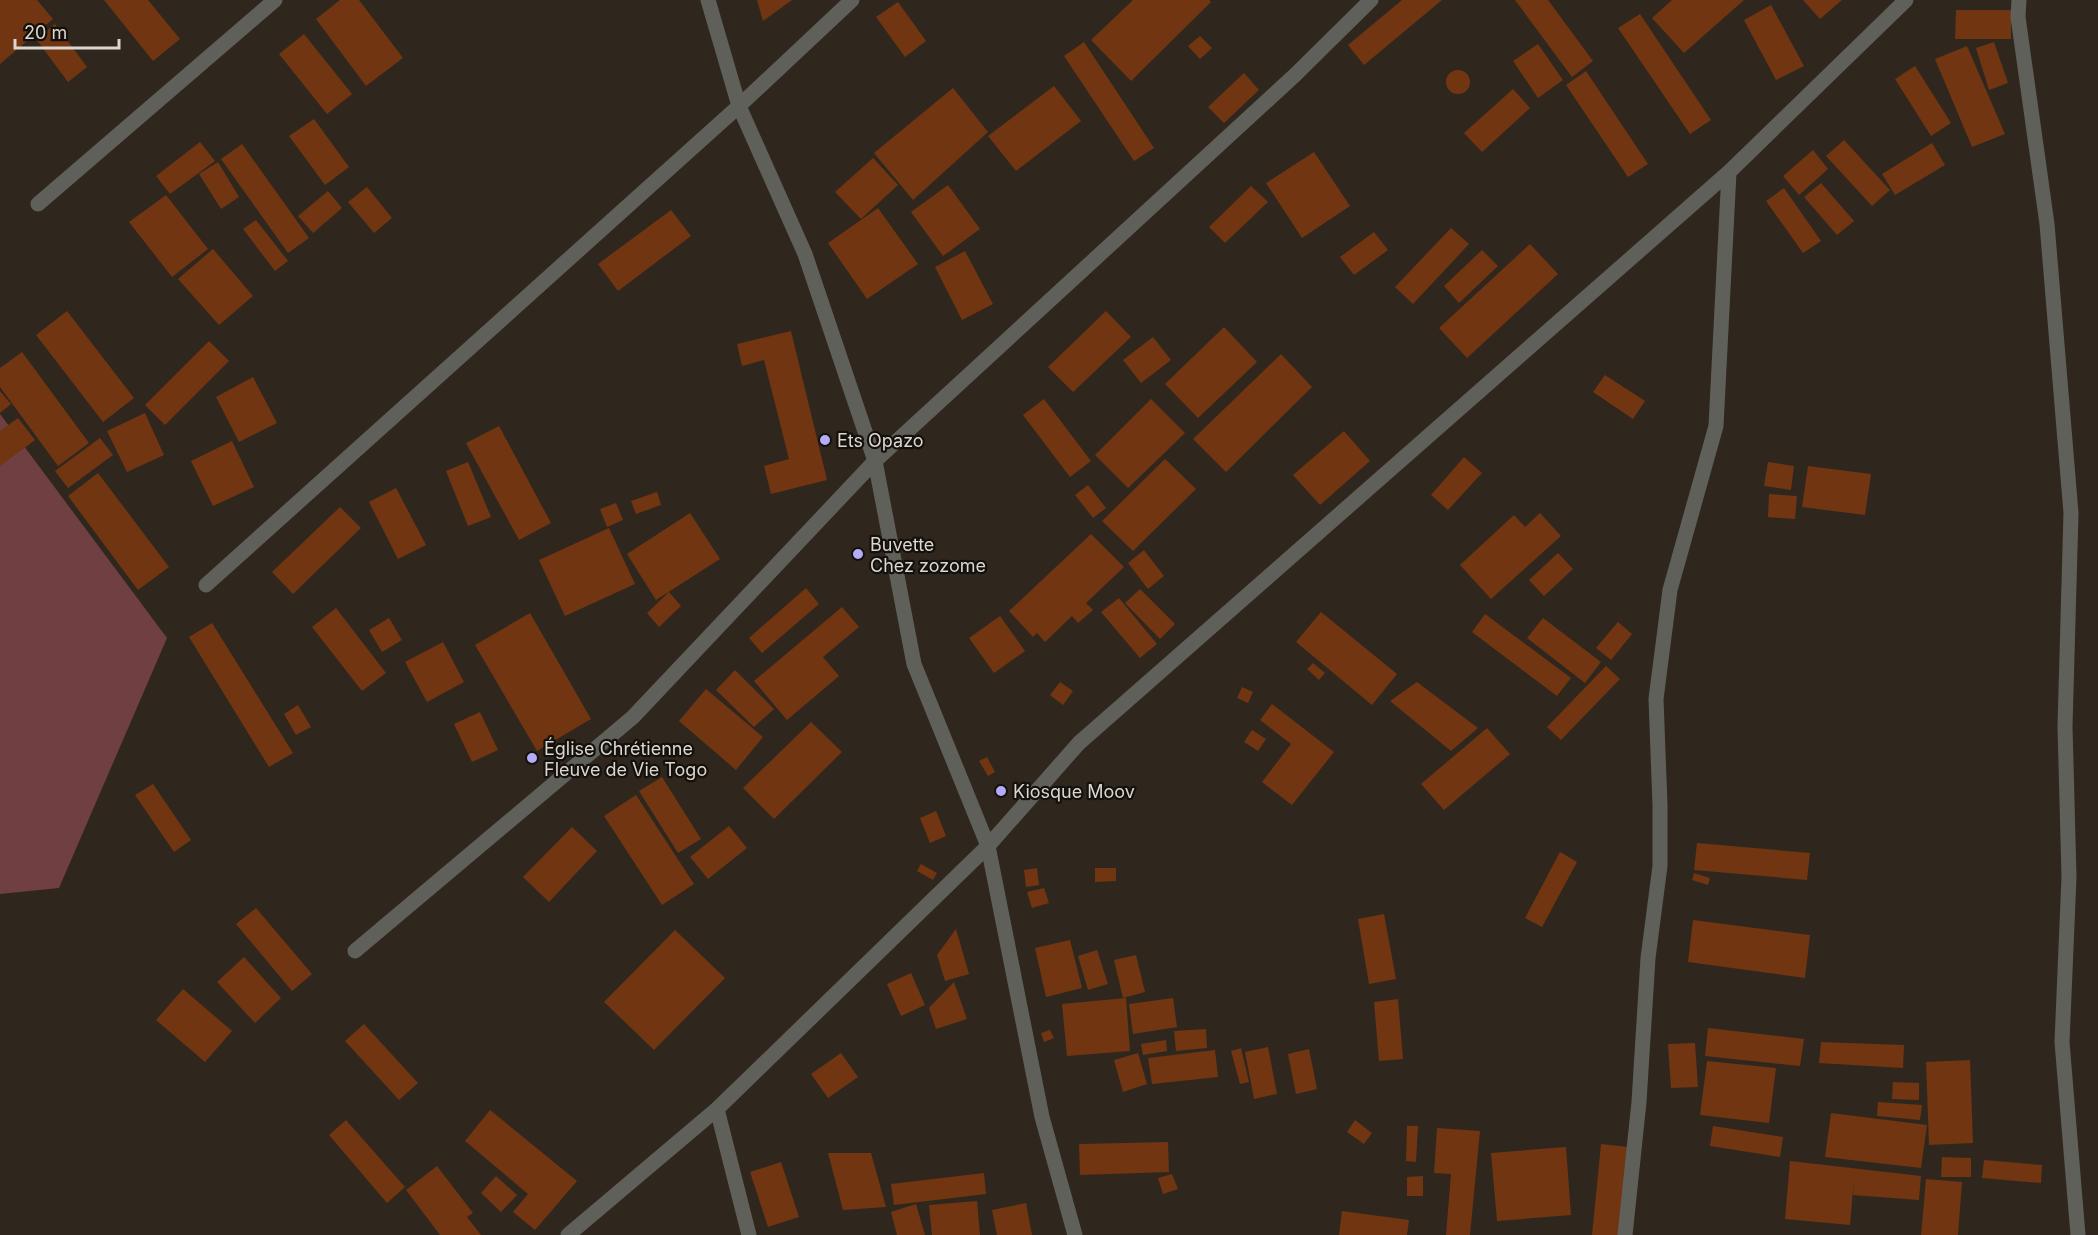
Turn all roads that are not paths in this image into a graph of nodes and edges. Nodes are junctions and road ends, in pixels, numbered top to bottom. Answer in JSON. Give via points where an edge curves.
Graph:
{"nodes":[{"id":1,"x":275,"y":0,"type":"edge"},
{"id":2,"x":708,"y":0,"type":"edge"},
{"id":3,"x":852,"y":0,"type":"edge"},
{"id":4,"x":1371,"y":0,"type":"edge"},
{"id":5,"x":1906,"y":0,"type":"edge"},
{"id":6,"x":2019,"y":0,"type":"edge"},
{"id":7,"x":739,"y":106,"type":"junction"},
{"id":8,"x":1729,"y":172,"type":"junction"},
{"id":9,"x":38,"y":204,"type":"dead end"},
{"id":10,"x":875,"y":461,"type":"junction"},
{"id":11,"x":206,"y":585,"type":"dead end"},
{"id":12,"x":988,"y":846,"type":"junction"},
{"id":13,"x":355,"y":951,"type":"dead end"},
{"id":14,"x":717,"y":1109,"type":"junction"},
{"id":15,"x":568,"y":1235,"type":"edge"},
{"id":16,"x":749,"y":1235,"type":"edge"},
{"id":17,"x":1075,"y":1235,"type":"edge"},
{"id":18,"x":1625,"y":1235,"type":"edge"},
{"id":19,"x":2079,"y":1235,"type":"edge"}],
"edges":[{"from":1,"to":9,"type":"street"},
{"from":2,"to":7,"type":"street"},
{"from":3,"to":7,"type":"street"},
{"from":4,"to":10,"type":"street"},
{"from":5,"to":8,"type":"street"},
{"from":6,"to":19,"type":"street","via":[[2018,17],[2047,224],[2071,513],[2065,726],[2069,877],[2062,1042]]},
{"from":7,"to":10,"type":"street","via":[[805,254]]},
{"from":7,"to":11,"type":"street"},
{"from":8,"to":12,"type":"street","via":[[1079,743]]},
{"from":8,"to":18,"type":"street","via":[[1716,426],[1670,590],[1656,699],[1659,866]]},
{"from":10,"to":12,"type":"street","via":[[914,664]]},
{"from":10,"to":13,"type":"street","via":[[633,717]]},
{"from":12,"to":14,"type":"street"},
{"from":12,"to":17,"type":"street","via":[[1042,1117]]},
{"from":14,"to":15,"type":"street"},
{"from":14,"to":16,"type":"street"}]}
